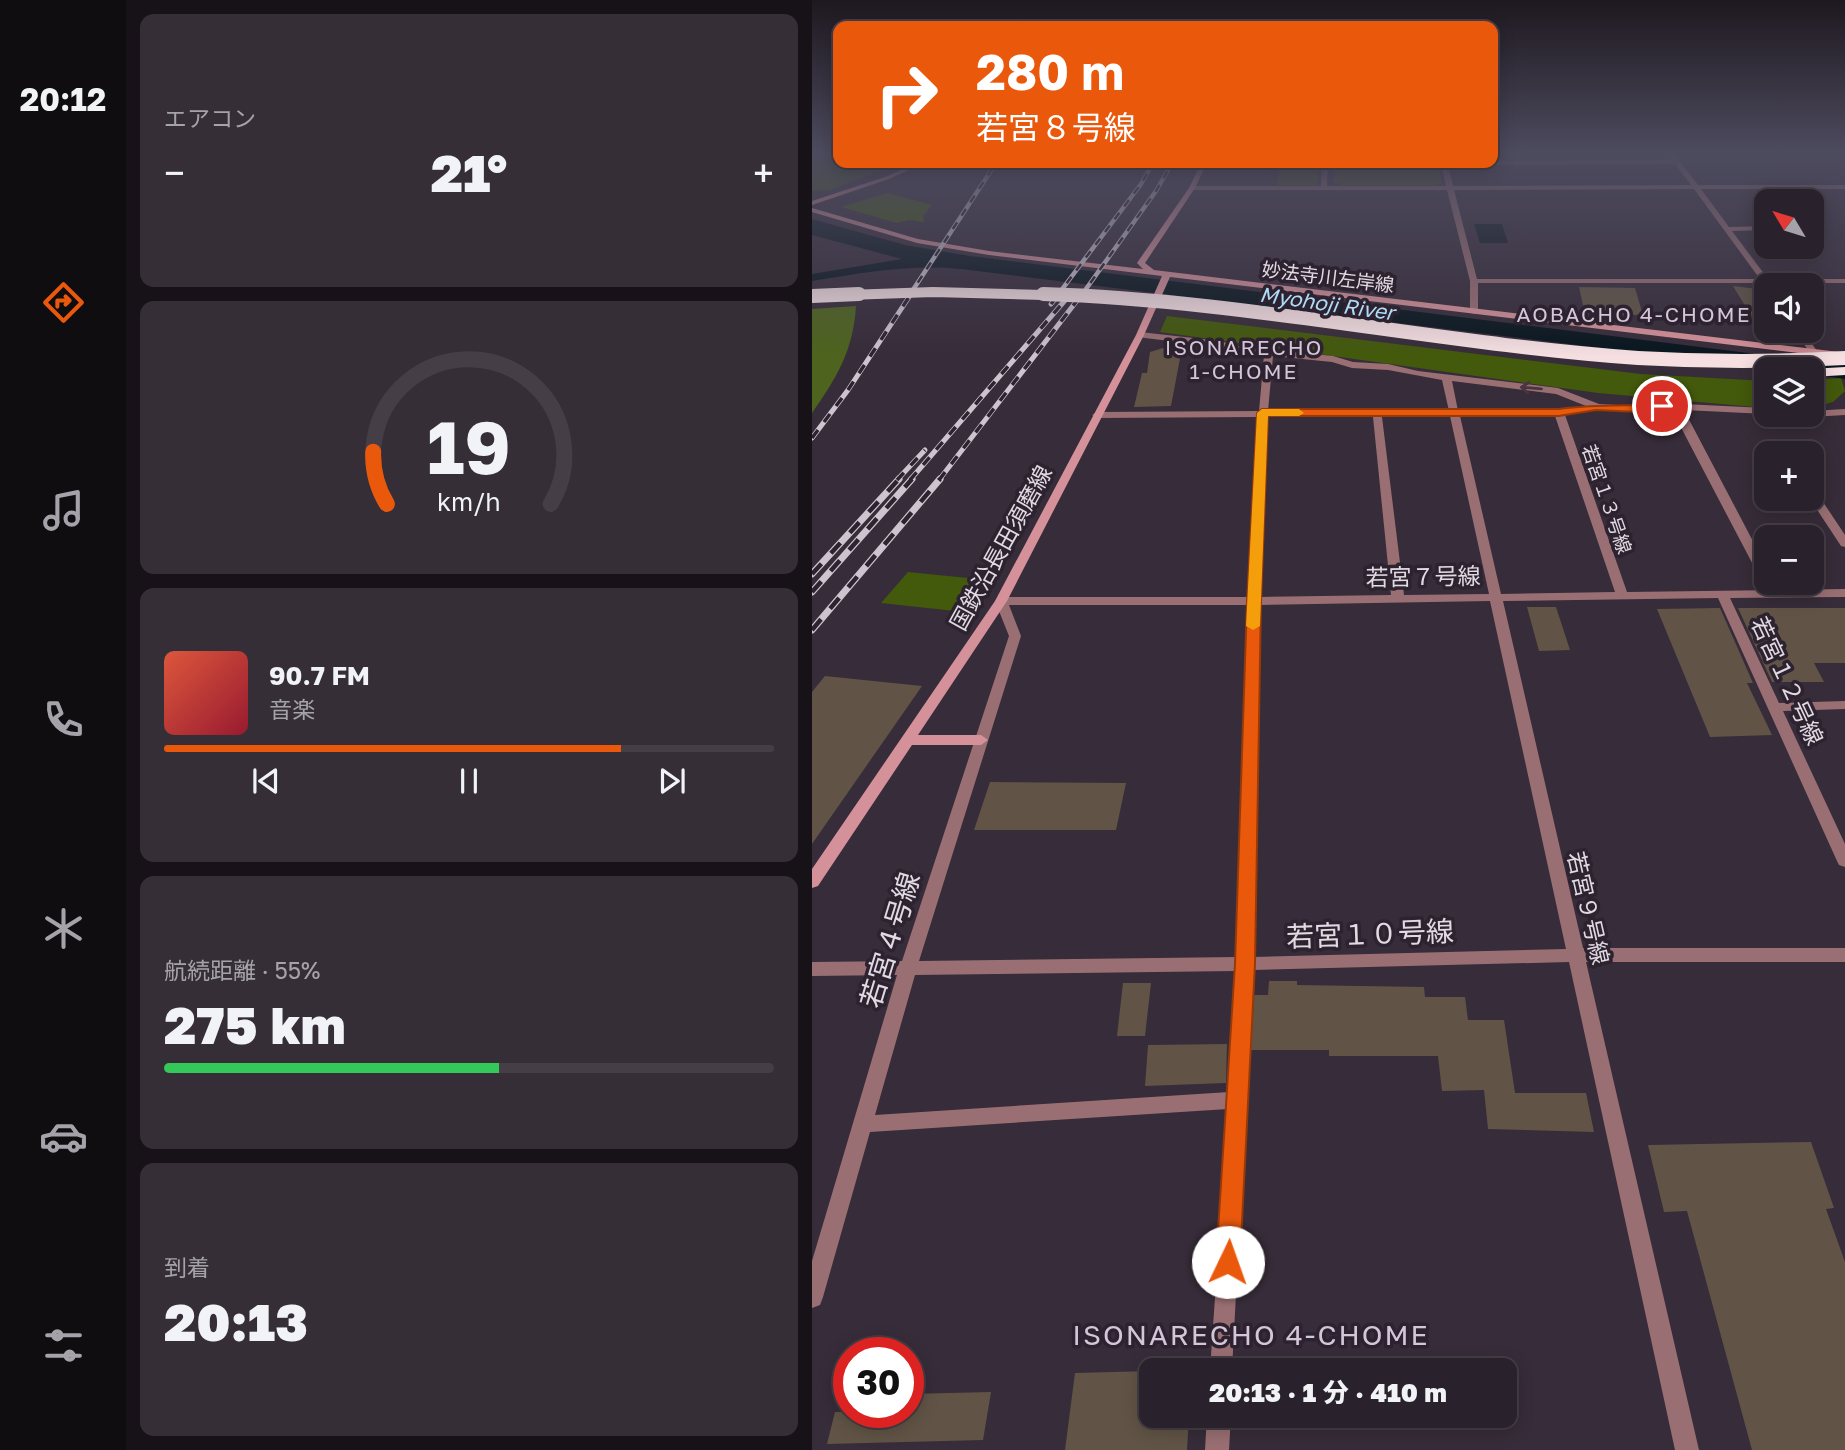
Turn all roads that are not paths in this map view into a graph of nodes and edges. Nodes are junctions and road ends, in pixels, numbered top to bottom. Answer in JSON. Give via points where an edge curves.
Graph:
{"nodes":[{"id":1,"x":851,"y":222,"type":"edge"},
{"id":2,"x":1169,"y":222,"type":"edge"},
{"id":3,"x":1459,"y":222,"type":"edge"},
{"id":4,"x":1722,"y":222,"type":"edge"},
{"id":5,"x":1754,"y":228,"type":"edge"},
{"id":6,"x":1727,"y":229,"type":"junction"},
{"id":7,"x":1151,"y":272,"type":"junction"},
{"id":8,"x":1760,"y":273,"type":"edge"},
{"id":9,"x":1474,"y":281,"type":"junction"},
{"id":10,"x":1845,"y":281,"type":"edge"},
{"id":11,"x":1164,"y":282,"type":"junction"},
{"id":12,"x":1824,"y":282,"type":"edge"},
{"id":13,"x":1754,"y":283,"type":"edge"},
{"id":14,"x":812,"y":296,"type":"edge"},
{"id":15,"x":812,"y":304,"type":"edge"},
{"id":16,"x":1474,"y":311,"type":"junction"},
{"id":17,"x":1140,"y":335,"type":"junction"},
{"id":18,"x":1807,"y":343,"type":"edge"},
{"id":19,"x":1813,"y":351,"type":"junction"},
{"id":20,"x":1269,"y":352,"type":"junction"},
{"id":21,"x":1844,"y":356,"type":"edge"},
{"id":22,"x":1845,"y":371,"type":"edge"},
{"id":23,"x":1824,"y":372,"type":"edge"},
{"id":24,"x":1754,"y":373,"type":"edge"},
{"id":25,"x":1446,"y":377,"type":"junction"},
{"id":26,"x":1596,"y":407,"type":"junction"},
{"id":27,"x":1678,"y":408,"type":"junction"},
{"id":28,"x":1754,"y":411,"type":"edge"},
{"id":29,"x":1845,"y":412,"type":"edge"},
{"id":30,"x":1262,"y":413,"type":"junction"},
{"id":31,"x":1377,"y":413,"type":"junction"},
{"id":32,"x":1453,"y":413,"type":"junction"},
{"id":33,"x":1559,"y":413,"type":"junction"},
{"id":34,"x":1824,"y":413,"type":"edge"},
{"id":35,"x":1097,"y":415,"type":"junction"},
{"id":36,"x":1823,"y":511,"type":"edge"},
{"id":37,"x":1845,"y":544,"type":"edge"},
{"id":38,"x":1754,"y":555,"type":"edge"},
{"id":39,"x":1754,"y":591,"type":"edge"},
{"id":40,"x":1824,"y":592,"type":"edge"},
{"id":41,"x":1845,"y":593,"type":"edge"},
{"id":42,"x":1496,"y":596,"type":"junction"},
{"id":43,"x":1622,"y":596,"type":"junction"},
{"id":44,"x":1723,"y":596,"type":"junction"},
{"id":45,"x":1398,"y":599,"type":"junction"},
{"id":46,"x":1001,"y":601,"type":"junction"},
{"id":47,"x":1254,"y":601,"type":"junction"},
{"id":48,"x":1845,"y":705,"type":"edge"},
{"id":49,"x":1774,"y":707,"type":"junction"},
{"id":50,"x":908,"y":740,"type":"junction"},
{"id":51,"x":981,"y":740,"type":"junction"},
{"id":52,"x":1843,"y":852,"type":"edge"},
{"id":53,"x":812,"y":882,"type":"edge"},
{"id":54,"x":1576,"y":955,"type":"junction"},
{"id":55,"x":1845,"y":955,"type":"edge"},
{"id":56,"x":1245,"y":964,"type":"junction"},
{"id":57,"x":908,"y":968,"type":"junction"},
{"id":58,"x":812,"y":969,"type":"edge"},
{"id":59,"x":1237,"y":1100,"type":"junction"},
{"id":60,"x":862,"y":1124,"type":"junction"},
{"id":61,"x":812,"y":1297,"type":"edge"},
{"id":62,"x":1222,"y":1358,"type":"edge"},
{"id":63,"x":1218,"y":1428,"type":"edge"},
{"id":64,"x":1217,"y":1450,"type":"edge"},
{"id":65,"x":1687,"y":1450,"type":"edge"}],
"edges":[{"from":1,"to":7,"type":"street","name":"妙法寺川左岸線","via":[[916,241]]},
{"from":2,"to":7,"type":"street","via":[[1141,263]]},
{"from":3,"to":9,"type":"street"},
{"from":4,"to":6,"type":"street"},
{"from":5,"to":6,"type":"street"},
{"from":6,"to":8,"type":"street"},
{"from":7,"to":11,"type":"street","name":"妙法寺川左岸線"},
{"from":9,"to":13,"type":"street"},
{"from":9,"to":16,"type":"street"},
{"from":10,"to":12,"type":"street"},
{"from":11,"to":16,"type":"street","name":"妙法寺川左岸線"},
{"from":11,"to":17,"type":"street","name":"国鉄沿長田須磨線"},
{"from":14,"to":21,"type":"highway","bridge":true,"via":[[974,291],[1096,295],[1650,358],[1740,363]]},
{"from":15,"to":24,"type":"highway","via":[[969,299],[1094,303],[1610,365]]},
{"from":16,"to":19,"type":"street","name":"妙法寺川左岸線"},
{"from":17,"to":20,"type":"street"},
{"from":17,"to":35,"type":"street","name":"国鉄沿長田須磨線"},
{"from":18,"to":19,"type":"street"},
{"from":19,"to":21,"type":"street","name":"妙法寺川左岸線"},
{"from":20,"to":25,"type":"street"},
{"from":20,"to":30,"type":"street"},
{"from":22,"to":23,"type":"highway"},
{"from":26,"to":25,"type":"street","one_way":true,"via":[[1558,391]]},
{"from":25,"to":32,"type":"street","name":"若宮９号線"},
{"from":26,"to":27,"type":"street"},
{"from":26,"to":33,"type":"street"},
{"from":27,"to":28,"type":"street"},
{"from":27,"to":38,"type":"street"},
{"from":29,"to":34,"type":"street"},
{"from":30,"to":31,"type":"street"},
{"from":30,"to":35,"type":"street"},
{"from":30,"to":47,"type":"street"},
{"from":31,"to":32,"type":"street"},
{"from":31,"to":45,"type":"street"},
{"from":32,"to":33,"type":"street"},
{"from":32,"to":42,"type":"street","name":"若宮９号線"},
{"from":33,"to":43,"type":"street","name":"若宮１３号線"},
{"from":35,"to":46,"type":"street","name":"国鉄沿長田須磨線"},
{"from":36,"to":37,"type":"street"},
{"from":39,"to":44,"type":"street","name":"若宮７号線"},
{"from":40,"to":41,"type":"street","name":"若宮７号線"},
{"from":42,"to":43,"type":"street","name":"若宮７号線"},
{"from":42,"to":45,"type":"street","name":"若宮７号線"},
{"from":42,"to":54,"type":"street","name":"若宮９号線"},
{"from":43,"to":44,"type":"street","name":"若宮７号線"},
{"from":44,"to":49,"type":"street","name":"若宮１２号線"},
{"from":45,"to":47,"type":"street","name":"若宮７号線"},
{"from":46,"to":47,"type":"street","name":"若宮７号線"},
{"from":46,"to":50,"type":"street","name":"国鉄沿長田須磨線"},
{"from":46,"to":51,"type":"street","name":"若宮４号線","via":[[1014,636]]},
{"from":47,"to":56,"type":"street"},
{"from":48,"to":49,"type":"street"},
{"from":49,"to":52,"type":"street","name":"若宮１２号線"},
{"from":50,"to":51,"type":"street"},
{"from":50,"to":53,"type":"street","name":"国鉄沿長田須磨線"},
{"from":51,"to":57,"type":"street","name":"若宮４号線"},
{"from":54,"to":55,"type":"street","name":"若宮１０号線"},
{"from":54,"to":56,"type":"street","name":"若宮１０号線"},
{"from":54,"to":65,"type":"street","name":"若宮９号線"},
{"from":56,"to":57,"type":"street","name":"若宮１０号線"},
{"from":56,"to":59,"type":"street"},
{"from":57,"to":58,"type":"street","name":"若宮１０号線"},
{"from":57,"to":60,"type":"street","name":"若宮４号線"},
{"from":59,"to":60,"type":"street"},
{"from":59,"to":62,"type":"street"},
{"from":60,"to":61,"type":"street","name":"若宮４号線"},
{"from":63,"to":64,"type":"street"}]}
